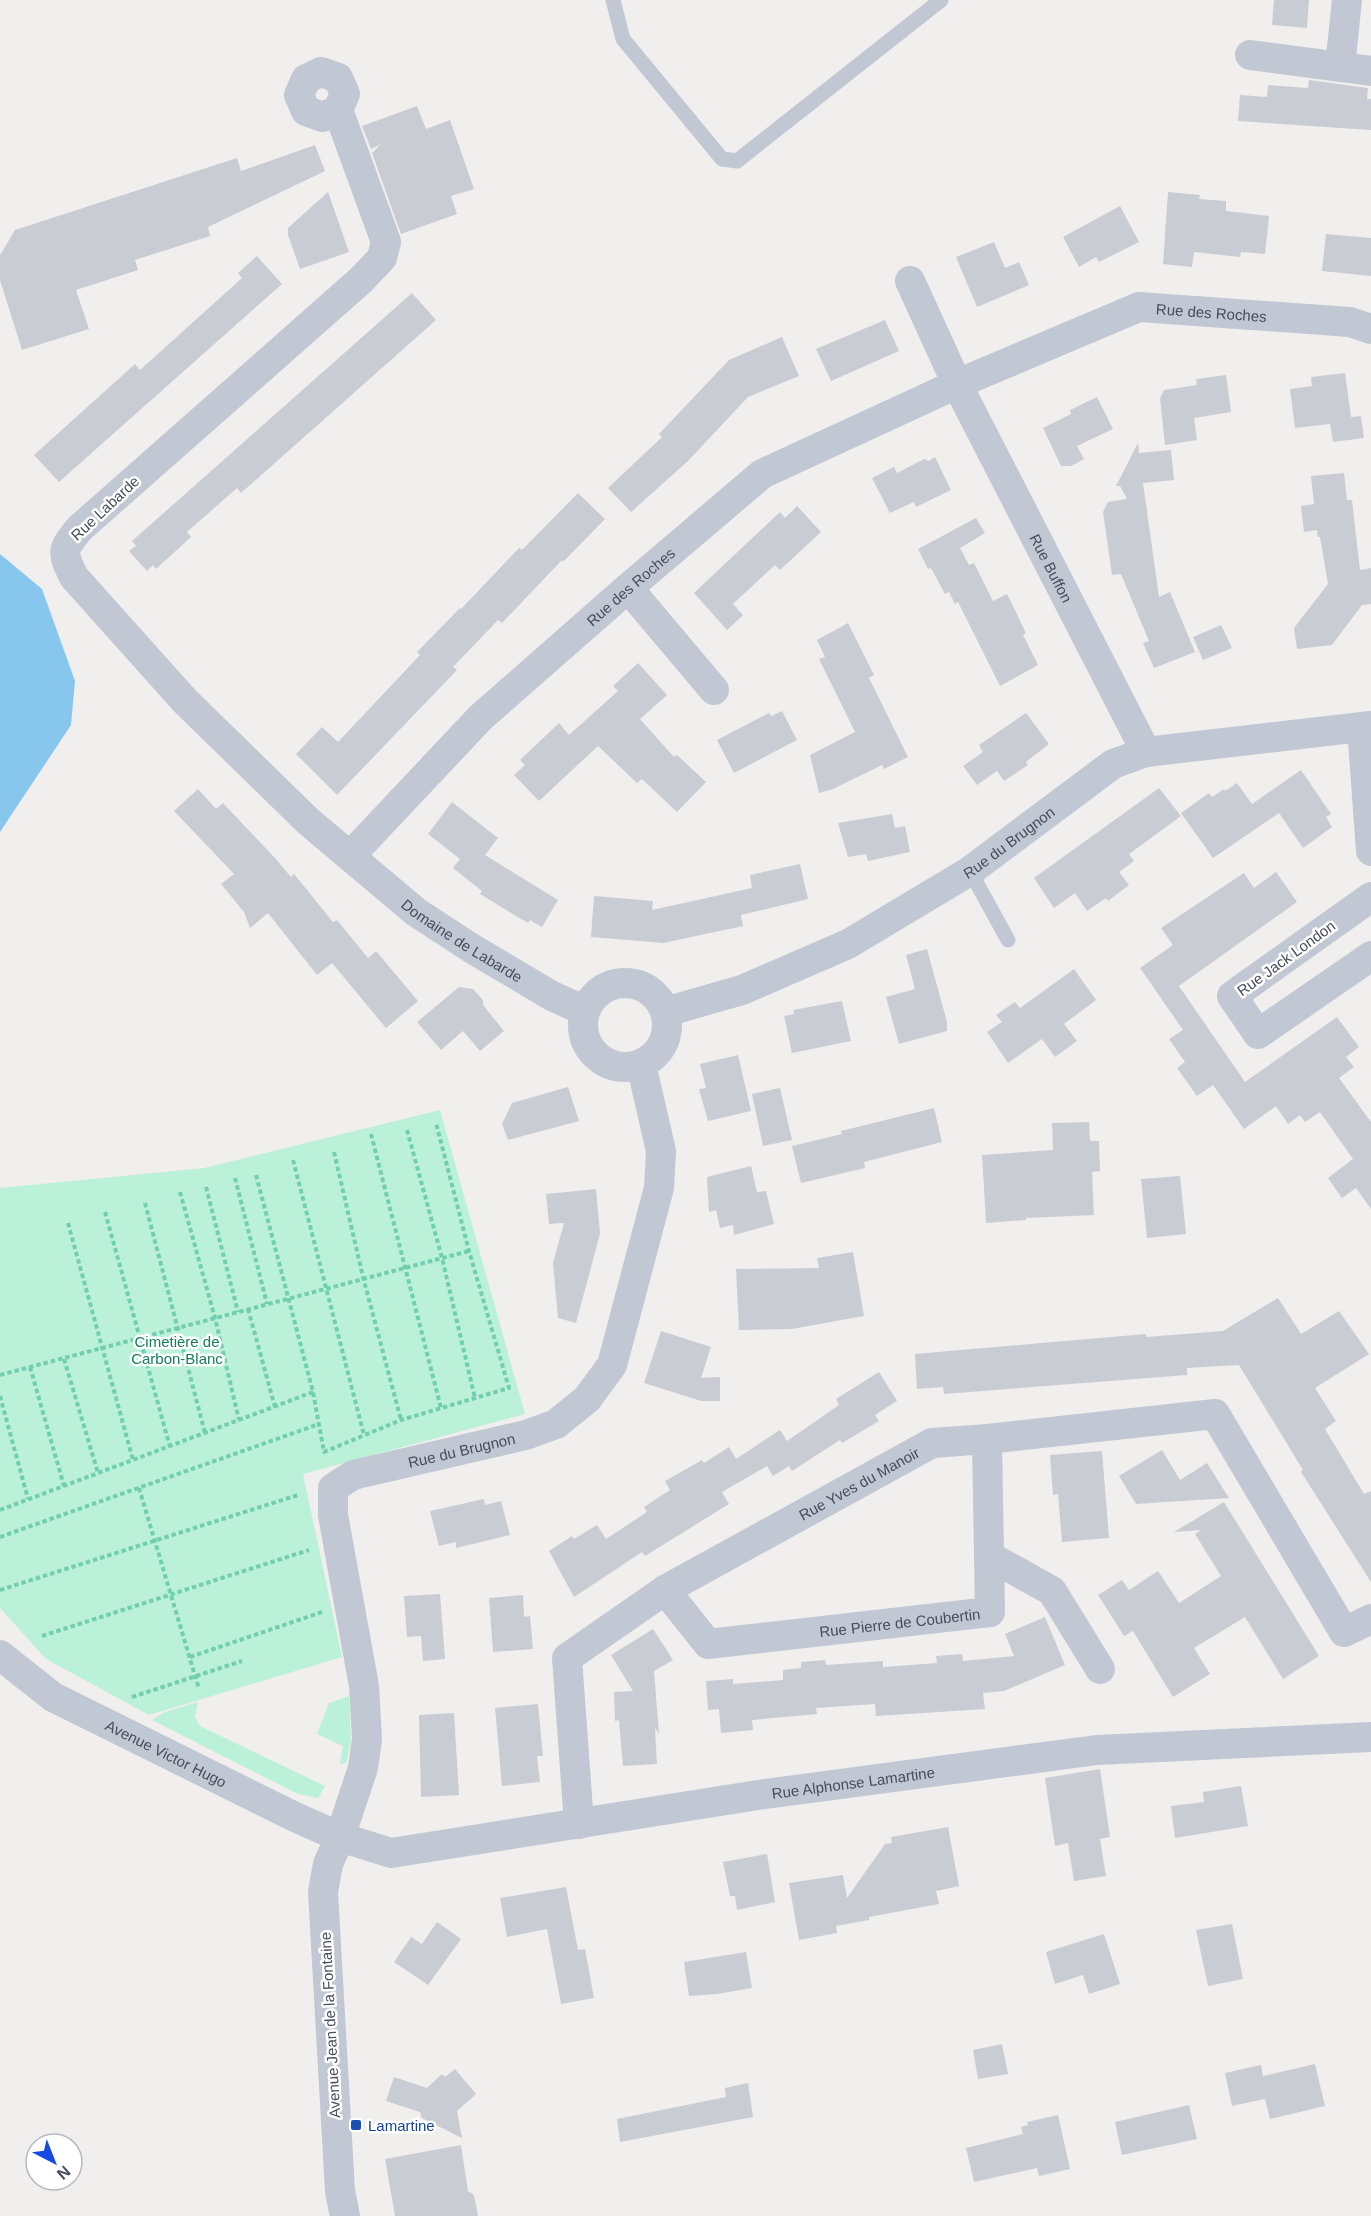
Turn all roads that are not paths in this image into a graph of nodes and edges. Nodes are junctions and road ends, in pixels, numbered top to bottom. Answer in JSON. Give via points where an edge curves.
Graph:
{"nodes":[{"id":1,"x":614,"y":0,"type":"edge"},
{"id":2,"x":940,"y":0,"type":"edge"},
{"id":3,"x":1347,"y":0,"type":"edge"},
{"id":4,"x":1250,"y":55,"type":"dead end"},
{"id":5,"x":1340,"y":67,"type":"junction"},
{"id":6,"x":1371,"y":71,"type":"edge"},
{"id":7,"x":330,"y":114,"type":"dead end"},
{"id":8,"x":910,"y":282,"type":"dead end"},
{"id":9,"x":1371,"y":329,"type":"edge"},
{"id":10,"x":957,"y":384,"type":"junction"},
{"id":11,"x":628,"y":588,"type":"junction"},
{"id":12,"x":714,"y":690,"type":"dead end"},
{"id":13,"x":1367,"y":726,"type":"edge"},
{"id":14,"x":1146,"y":752,"type":"junction"},
{"id":15,"x":1371,"y":851,"type":"edge"},
{"id":16,"x":351,"y":855,"type":"junction"},
{"id":17,"x":970,"y":871,"type":"junction"},
{"id":18,"x":1371,"y":897,"type":"edge"},
{"id":19,"x":1008,"y":940,"type":"dead end"},
{"id":20,"x":1371,"y":956,"type":"edge"},
{"id":21,"x":585,"y":1011,"type":"junction"},
{"id":22,"x":665,"y":1012,"type":"junction"},
{"id":23,"x":641,"y":1064,"type":"junction"},
{"id":24,"x":987,"y":1439,"type":"junction"},
{"id":25,"x":989,"y":1556,"type":"junction"},
{"id":26,"x":665,"y":1590,"type":"junction"},
{"id":27,"x":1371,"y":1619,"type":"edge"},
{"id":28,"x":0,"y":1655,"type":"edge"},
{"id":29,"x":1100,"y":1669,"type":"dead end"},
{"id":30,"x":1371,"y":1737,"type":"edge"},
{"id":31,"x":579,"y":1824,"type":"junction"},
{"id":32,"x":340,"y":1836,"type":"junction"},
{"id":33,"x":345,"y":2216,"type":"edge"}],
"edges":[{"from":1,"to":2,"type":"lane","via":[[623,39],[722,159],[737,161]]},
{"from":3,"to":5,"type":"street"},
{"from":4,"to":5,"type":"street"},
{"from":5,"to":6,"type":"street"},
{"from":7,"to":16,"type":"street","name":"Rue Labarde","via":[[372,246],[382,258],[80,528],[67,544],[64,558],[74,577],[185,701],[308,821]]},
{"from":8,"to":10,"type":"street"},
{"from":9,"to":10,"type":"street","name":"Rue des Roches","via":[[1350,322],[1139,307]]},
{"from":10,"to":11,"type":"street","name":"Rue des Roches","via":[[762,474]]},
{"from":10,"to":14,"type":"street","name":"Rue Buffon"},
{"from":11,"to":12,"type":"street"},
{"from":11,"to":16,"type":"street","name":"Rue des Roches","via":[[480,718]]},
{"from":13,"to":14,"type":"street","name":"Rue du Brugnon"},
{"from":13,"to":15,"type":"street"},
{"from":14,"to":17,"type":"street","name":"Rue du Brugnon","via":[[1113,764]]},
{"from":16,"to":21,"type":"street","name":"Domaine de Labarde","via":[[416,912],[552,996]]},
{"from":17,"to":19,"type":"lane"},
{"from":17,"to":22,"type":"street","name":"Rue du Brugnon","via":[[848,944],[742,990]]},
{"from":18,"to":20,"type":"street","name":"Rue Jack London","via":[[1232,996],[1258,1034]]},
{"from":21,"to":22,"type":"street","via":[[601,990],[626,982],[650,991]]},
{"from":21,"to":23,"type":"street","via":[[584,1038],[601,1060],[613,1066]]},
{"from":22,"to":23,"type":"street","via":[[666,1037],[652,1058]]},
{"from":23,"to":32,"type":"street","name":"Rue du Brugnon","via":[[661,1151],[659,1188],[612,1365],[587,1400],[556,1424],[526,1436],[353,1475],[333,1488],[333,1515],[364,1686],[367,1739],[363,1768]]},
{"from":24,"to":25,"type":"street","name":"Rue Pierre de Coubertin"},
{"from":24,"to":26,"type":"street","name":"Rue Yves du Manoir","via":[[932,1443]]},
{"from":24,"to":27,"type":"street","name":"Rue Yves du Manoir","via":[[1215,1414],[1344,1632]]},
{"from":25,"to":26,"type":"street","name":"Rue Pierre de Coubertin","via":[[990,1612],[708,1644]]},
{"from":25,"to":29,"type":"street","via":[[1052,1591]]},
{"from":26,"to":31,"type":"street","name":"Rue Yves du Manoir","via":[[567,1658]]},
{"from":28,"to":32,"type":"street","name":"Avenue Victor Hugo","via":[[53,1697]]},
{"from":30,"to":31,"type":"street","name":"Rue Alphonse Lamartine","via":[[1097,1750]]},
{"from":31,"to":32,"type":"street","name":"Rue Alphonse Lamartine","via":[[391,1852]]},
{"from":32,"to":33,"type":"street","name":"Avenue Jean de la Fontaine","via":[[328,1864],[323,1892],[340,2191]]}]}
